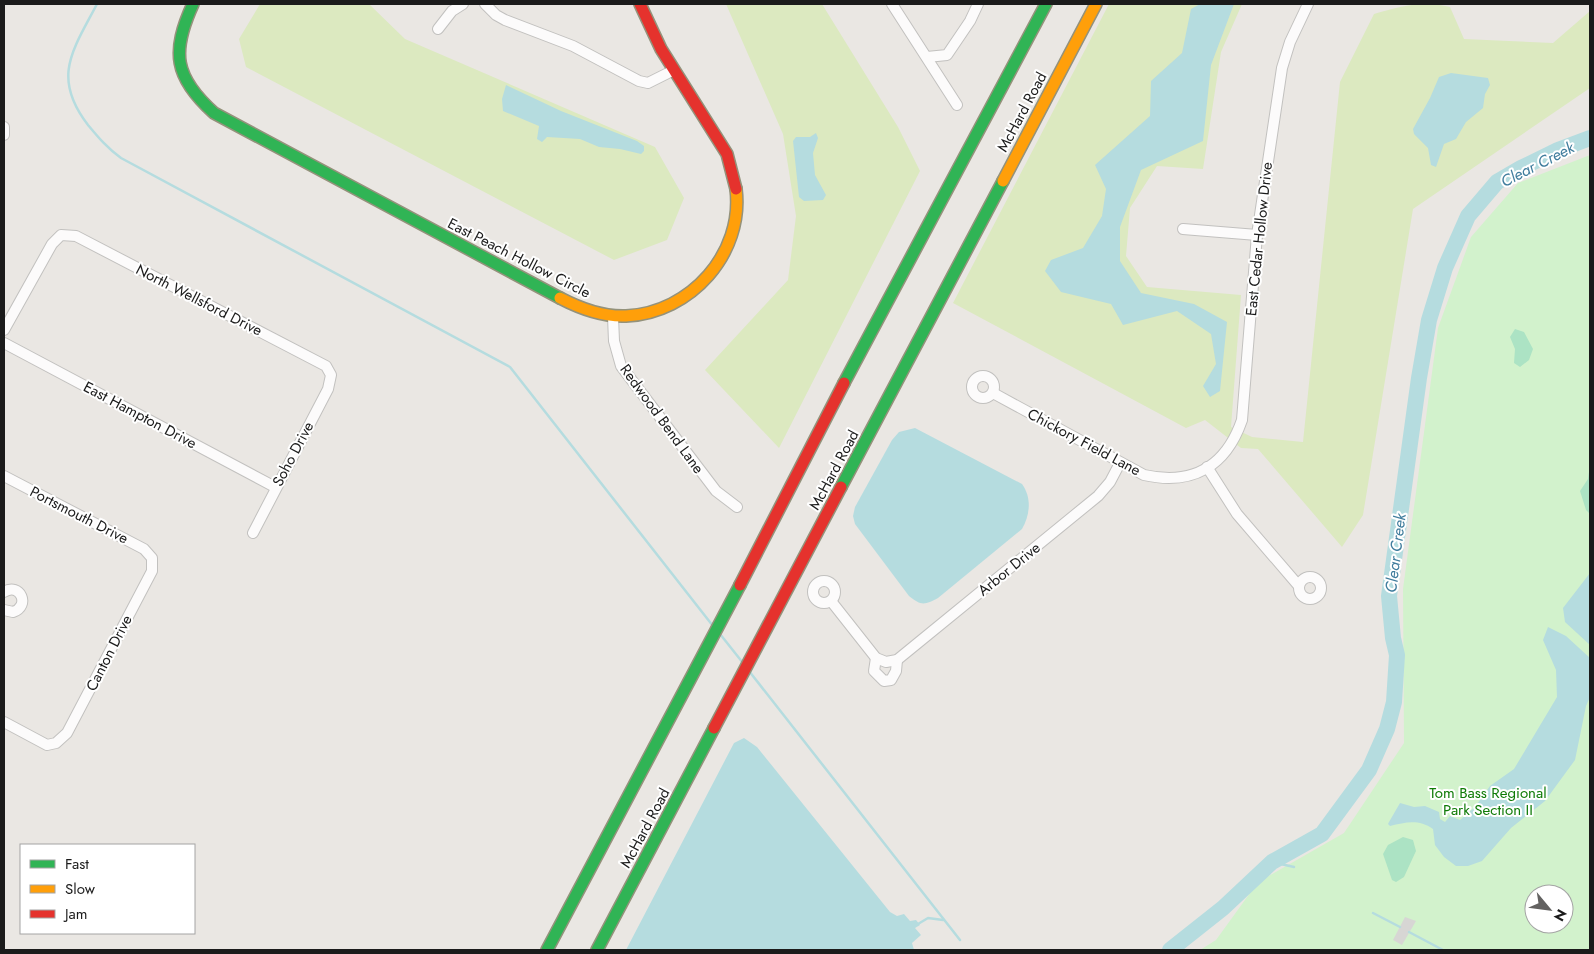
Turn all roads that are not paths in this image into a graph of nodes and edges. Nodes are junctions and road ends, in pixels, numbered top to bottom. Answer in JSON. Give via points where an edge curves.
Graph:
{"nodes":[{"id":1,"x":193,"y":4,"type":"edge"},
{"id":2,"x":463,"y":4,"type":"edge"},
{"id":3,"x":485,"y":4,"type":"edge"},
{"id":4,"x":640,"y":4,"type":"edge"},
{"id":5,"x":892,"y":4,"type":"edge"},
{"id":6,"x":978,"y":4,"type":"edge"},
{"id":7,"x":1046,"y":4,"type":"edge"},
{"id":8,"x":1096,"y":4,"type":"edge"},
{"id":9,"x":1308,"y":4,"type":"edge"},
{"id":10,"x":438,"y":29,"type":"dead end"},
{"id":11,"x":928,"y":57,"type":"junction"},
{"id":12,"x":674,"y":70,"type":"junction"},
{"id":13,"x":957,"y":105,"type":"dead end"},
{"id":14,"x":4,"y":127,"type":"edge"},
{"id":15,"x":4,"y":135,"type":"edge"},
{"id":16,"x":1183,"y":229,"type":"dead end"},
{"id":17,"x":1257,"y":235,"type":"junction"},
{"id":18,"x":613,"y":317,"type":"junction"},
{"id":19,"x":4,"y":330,"type":"edge"},
{"id":20,"x":4,"y":343,"type":"edge"},
{"id":21,"x":332,"y":376,"type":"joint"},
{"id":22,"x":993,"y":392,"type":"dead end"},
{"id":23,"x":1120,"y":463,"type":"junction"},
{"id":24,"x":1207,"y":467,"type":"junction"},
{"id":25,"x":4,"y":476,"type":"edge"},
{"id":26,"x":275,"y":486,"type":"junction"},
{"id":27,"x":737,"y":507,"type":"dead end"},
{"id":28,"x":253,"y":533,"type":"dead end"},
{"id":29,"x":152,"y":558,"type":"joint"},
{"id":30,"x":1298,"y":585,"type":"dead end"},
{"id":31,"x":4,"y":592,"type":"edge"},
{"id":32,"x":830,"y":601,"type":"dead end"},
{"id":33,"x":4,"y":610,"type":"edge"},
{"id":34,"x":881,"y":660,"type":"junction"},
{"id":35,"x":897,"y":660,"type":"junction"},
{"id":36,"x":4,"y":722,"type":"edge"},
{"id":37,"x":548,"y":950,"type":"edge"},
{"id":38,"x":597,"y":950,"type":"edge"}],
"edges":[{"from":1,"to":18,"type":"main road","name":"East Peach Hollow Circle","via":[[178,45],[181,75],[197,100],[214,114],[568,302]]},
{"from":2,"to":10,"type":"street","via":[[452,11]]},
{"from":3,"to":12,"type":"street","via":[[505,20],[573,46],[639,81],[648,83]]},
{"from":4,"to":12,"type":"main road","name":"East Peach Hollow Circle","via":[[650,29]]},
{"from":5,"to":11,"type":"street"},
{"from":6,"to":11,"type":"street","via":[[947,55]]},
{"from":7,"to":37,"type":"main road","name":"McHard Road"},
{"from":8,"to":38,"type":"main road","name":"McHard Road"},
{"from":9,"to":17,"type":"street","name":"East Cedar Hollow Drive","via":[[1282,68]]},
{"from":11,"to":13,"type":"street"},
{"from":12,"to":18,"type":"main road","name":"East Peach Hollow Circle","via":[[729,160],[737,202],[733,230],[713,272],[688,296],[653,312]]},
{"from":14,"to":15,"type":"street"},
{"from":16,"to":17,"type":"street"},
{"from":17,"to":24,"type":"street","name":"East Cedar Hollow Drive","via":[[1242,420],[1235,440],[1216,464]]},
{"from":18,"to":27,"type":"street","name":"Redwood Bend Lane","via":[[614,341],[621,366],[716,492]]},
{"from":19,"to":21,"type":"street","name":"North Wellsford Drive","via":[[52,244],[61,235],[76,236],[326,366]]},
{"from":20,"to":26,"type":"street","name":"East Hampton Drive"},
{"from":21,"to":26,"type":"street","name":"Soho Drive"},
{"from":22,"to":23,"type":"street","name":"Chickory Field Lane"},
{"from":23,"to":24,"type":"street","name":"Chickory Field Lane","via":[[1158,478],[1182,476]]},
{"from":23,"to":35,"type":"street","name":"Arbor Drive","via":[[1098,496]]},
{"from":24,"to":30,"type":"street","via":[[1237,514]]},
{"from":25,"to":29,"type":"street","name":"Portsmouth Drive","via":[[144,549]]},
{"from":26,"to":28,"type":"street","name":"Soho Drive"},
{"from":29,"to":36,"type":"street","name":"Canton Drive","via":[[152,571],[68,734],[47,745]]},
{"from":31,"to":33,"type":"street","via":[[16,590],[21,593],[23,603],[17,611]]},
{"from":32,"to":34,"type":"street"},
{"from":34,"to":35,"type":"street","name":"Arbor Drive"},
{"from":34,"to":35,"type":"street","via":[[874,671],[884,681],[892,680]]}]}
